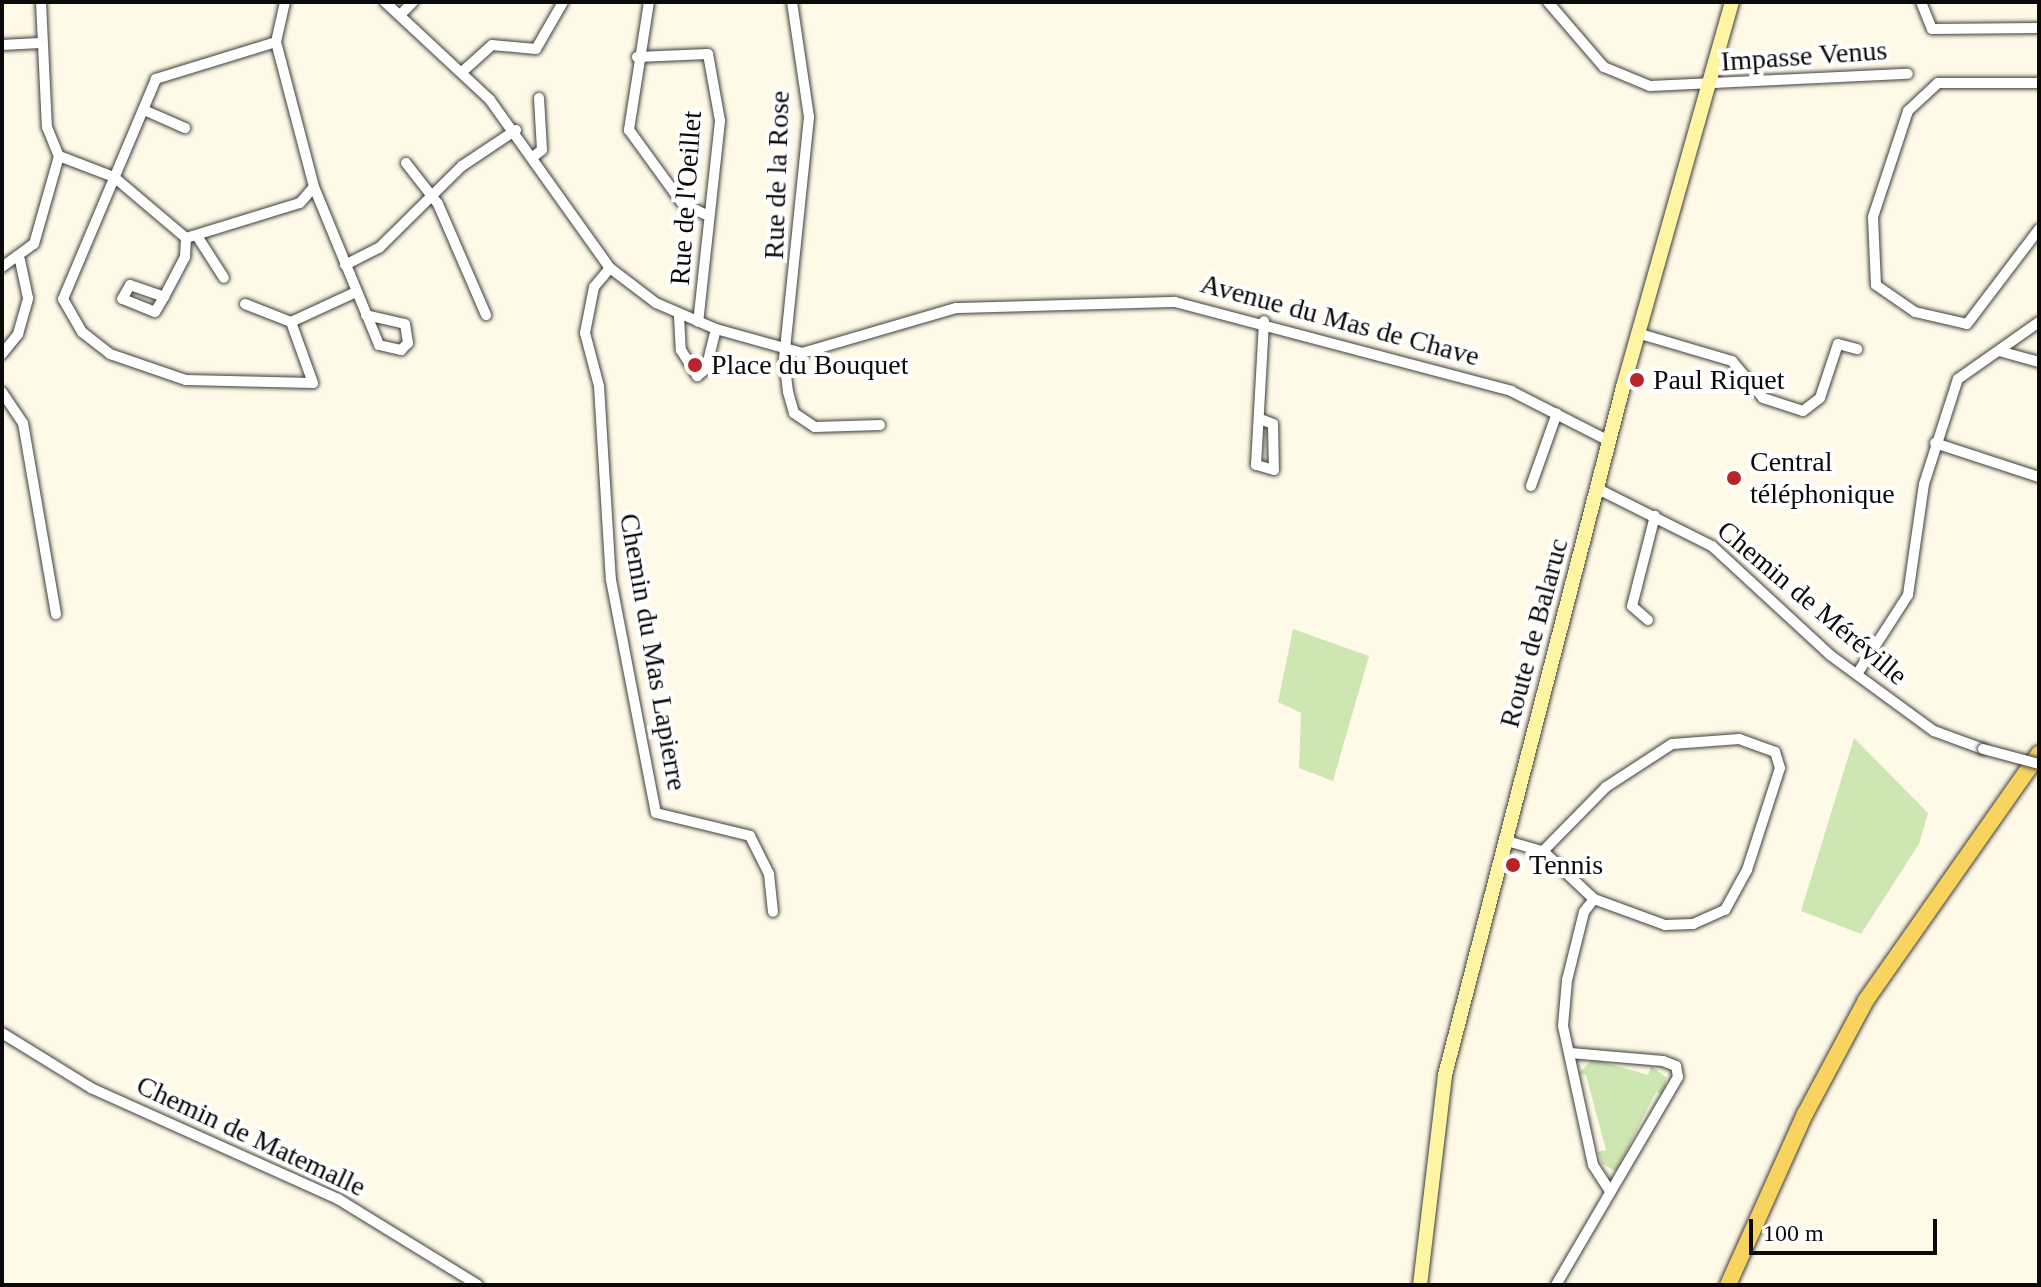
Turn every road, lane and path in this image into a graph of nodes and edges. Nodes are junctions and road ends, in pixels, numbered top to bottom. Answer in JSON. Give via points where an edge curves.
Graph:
{"nodes":[{"id":1,"x":41,"y":2,"type":"edge"},
{"id":2,"x":285,"y":2,"type":"edge"},
{"id":3,"x":385,"y":2,"type":"edge"},
{"id":4,"x":413,"y":2,"type":"edge"},
{"id":5,"x":563,"y":2,"type":"edge"},
{"id":6,"x":649,"y":2,"type":"edge"},
{"id":7,"x":792,"y":2,"type":"edge"},
{"id":8,"x":1548,"y":2,"type":"edge"},
{"id":9,"x":1732,"y":2,"type":"edge"},
{"id":10,"x":1921,"y":2,"type":"edge"},
{"id":11,"x":401,"y":14,"type":"junction"},
{"id":12,"x":2039,"y":28,"type":"edge"},
{"id":13,"x":276,"y":42,"type":"junction"},
{"id":14,"x":40,"y":43,"type":"junction"},
{"id":15,"x":2,"y":45,"type":"edge"},
{"id":16,"x":637,"y":57,"type":"junction"},
{"id":17,"x":462,"y":72,"type":"junction"},
{"id":18,"x":1908,"y":74,"type":"dead end"},
{"id":19,"x":2039,"y":83,"type":"edge"},
{"id":20,"x":1704,"y":87,"type":"junction"},
{"id":21,"x":539,"y":98,"type":"dead end"},
{"id":22,"x":144,"y":110,"type":"junction"},
{"id":23,"x":185,"y":128,"type":"dead end"},
{"id":24,"x":516,"y":130,"type":"junction"},
{"id":25,"x":59,"y":156,"type":"junction"},
{"id":26,"x":534,"y":156,"type":"junction"},
{"id":27,"x":406,"y":163,"type":"dead end"},
{"id":28,"x":114,"y":177,"type":"junction"},
{"id":29,"x":314,"y":187,"type":"junction"},
{"id":30,"x":433,"y":194,"type":"junction"},
{"id":31,"x":705,"y":214,"type":"junction"},
{"id":32,"x":2039,"y":229,"type":"edge"},
{"id":33,"x":186,"y":238,"type":"junction"},
{"id":34,"x":199,"y":239,"type":"junction"},
{"id":35,"x":20,"y":260,"type":"junction"},
{"id":36,"x":345,"y":265,"type":"junction"},
{"id":37,"x":2,"y":267,"type":"edge"},
{"id":38,"x":610,"y":268,"type":"junction"},
{"id":39,"x":224,"y":278,"type":"dead end"},
{"id":40,"x":354,"y":293,"type":"junction"},
{"id":41,"x":164,"y":297,"type":"dead end"},
{"id":42,"x":245,"y":304,"type":"dead end"},
{"id":43,"x":366,"y":315,"type":"junction"},
{"id":44,"x":486,"y":315,"type":"dead end"},
{"id":45,"x":679,"y":316,"type":"junction"},
{"id":46,"x":1264,"y":321,"type":"junction"},
{"id":47,"x":291,"y":322,"type":"junction"},
{"id":48,"x":698,"y":322,"type":"junction"},
{"id":49,"x":2039,"y":322,"type":"edge"},
{"id":50,"x":716,"y":329,"type":"junction"},
{"id":51,"x":1637,"y":333,"type":"junction"},
{"id":52,"x":1857,"y":349,"type":"dead end"},
{"id":53,"x":785,"y":351,"type":"junction"},
{"id":54,"x":1999,"y":351,"type":"junction"},
{"id":55,"x":2,"y":354,"type":"edge"},
{"id":56,"x":2039,"y":362,"type":"edge"},
{"id":57,"x":2,"y":392,"type":"edge"},
{"id":58,"x":1557,"y":413,"type":"junction"},
{"id":59,"x":1260,"y":419,"type":"dead end"},
{"id":60,"x":880,"y":425,"type":"dead end"},
{"id":61,"x":1609,"y":441,"type":"junction"},
{"id":62,"x":1935,"y":443,"type":"junction"},
{"id":63,"x":2039,"y":477,"type":"edge"},
{"id":64,"x":1531,"y":486,"type":"dead end"},
{"id":65,"x":1600,"y":490,"type":"junction"},
{"id":66,"x":1655,"y":516,"type":"junction"},
{"id":67,"x":56,"y":614,"type":"dead end"},
{"id":68,"x":1648,"y":620,"type":"dead end"},
{"id":69,"x":1859,"y":671,"type":"junction"},
{"id":70,"x":2039,"y":754,"type":"edge"},
{"id":71,"x":2039,"y":764,"type":"edge"},
{"id":72,"x":1507,"y":841,"type":"junction"},
{"id":73,"x":1543,"y":851,"type":"junction"},
{"id":74,"x":1594,"y":899,"type":"junction"},
{"id":75,"x":773,"y":912,"type":"dead end"},
{"id":76,"x":2,"y":1033,"type":"edge"},
{"id":77,"x":1570,"y":1053,"type":"junction"},
{"id":78,"x":1610,"y":1191,"type":"junction"},
{"id":79,"x":478,"y":1285,"type":"edge"},
{"id":80,"x":1420,"y":1285,"type":"edge"},
{"id":81,"x":1556,"y":1285,"type":"edge"},
{"id":82,"x":1728,"y":1285,"type":"edge"}],
"edges":[{"from":1,"to":14,"type":"street"},
{"from":2,"to":13,"type":"street"},
{"from":3,"to":11,"type":"street","name":"Avenue du Mas de Chave"},
{"from":4,"to":11,"type":"street"},
{"from":5,"to":17,"type":"street","via":[[536,49],[492,45]]},
{"from":6,"to":16,"type":"street"},
{"from":7,"to":53,"type":"street","name":"Rue de la Rose","via":[[809,117]]},
{"from":8,"to":20,"type":"street","name":"Impasse Venus","via":[[1604,67],[1626,81]]},
{"from":9,"to":20,"type":"street","name":"Route de Balaruc"},
{"from":10,"to":12,"type":"street","via":[[1932,29]]},
{"from":11,"to":17,"type":"street","name":"Avenue du Mas de Chave"},
{"from":13,"to":22,"type":"street","via":[[164,74]]},
{"from":13,"to":29,"type":"street"},
{"from":14,"to":15,"type":"street"},
{"from":14,"to":25,"type":"street","via":[[47,127]]},
{"from":16,"to":31,"type":"street","via":[[629,130],[682,203]]},
{"from":16,"to":31,"type":"street","name":"Rue de l'Oeillet","via":[[708,54],[720,121]]},
{"from":17,"to":24,"type":"street","name":"Avenue du Mas de Chave"},
{"from":18,"to":20,"type":"street","name":"Impasse Venus"},
{"from":19,"to":32,"type":"street","via":[[1938,83],[1908,111],[1873,217],[1876,285],[1915,312],[1967,324]]},
{"from":20,"to":51,"type":"street","name":"Route de Balaruc"},
{"from":21,"to":26,"type":"street","via":[[542,150]]},
{"from":22,"to":23,"type":"street"},
{"from":22,"to":28,"type":"street"},
{"from":24,"to":26,"type":"street","name":"Avenue du Mas de Chave"},
{"from":24,"to":30,"type":"street"},
{"from":25,"to":28,"type":"street"},
{"from":25,"to":35,"type":"street","via":[[34,244]]},
{"from":26,"to":38,"type":"street","name":"Avenue du Mas de Chave"},
{"from":27,"to":30,"type":"street"},
{"from":28,"to":33,"type":"street"},
{"from":28,"to":47,"type":"street","via":[[63,299],[82,332],[163,378],[313,383]]},
{"from":29,"to":34,"type":"street","via":[[300,203]]},
{"from":29,"to":36,"type":"street"},
{"from":30,"to":36,"type":"street","via":[[379,248]]},
{"from":30,"to":44,"type":"street"},
{"from":31,"to":48,"type":"street","name":"Rue de l'Oeillet","via":[[711,246]]},
{"from":33,"to":34,"type":"street"},
{"from":33,"to":41,"type":"street","via":[[185,257]]},
{"from":34,"to":39,"type":"street"},
{"from":35,"to":37,"type":"street"},
{"from":35,"to":55,"type":"street","via":[[28,298],[18,334]]},
{"from":36,"to":40,"type":"street"},
{"from":38,"to":45,"type":"street","name":"Avenue du Mas de Chave"},
{"from":38,"to":75,"type":"street","name":"Chemin du Mas Lapierre","via":[[585,312],[599,386],[611,580],[656,813],[750,836],[769,874]]},
{"from":40,"to":43,"type":"street"},
{"from":40,"to":47,"type":"street"},
{"from":42,"to":47,"type":"street"},
{"from":43,"to":43,"type":"street","via":[[384,349],[408,343],[405,324]]},
{"from":45,"to":48,"type":"street","name":"Avenue du Mas de Chave"},
{"from":45,"to":50,"type":"street","via":[[681,350],[697,376],[706,369]]},
{"from":46,"to":53,"type":"street","name":"Avenue du Mas de Chave","via":[[1175,302],[956,308],[908,318],[844,346]]},
{"from":46,"to":58,"type":"street","name":"Avenue du Mas de Chave","via":[[1511,391]]},
{"from":46,"to":59,"type":"street","via":[[1255,407]]},
{"from":48,"to":50,"type":"street","name":"Avenue du Mas de Chave"},
{"from":49,"to":54,"type":"street"},
{"from":50,"to":53,"type":"street","name":"Avenue du Mas de Chave"},
{"from":51,"to":52,"type":"street","via":[[1732,361],[1763,398],[1803,411],[1820,398],[1838,344]]},
{"from":51,"to":61,"type":"street","name":"Route de Balaruc"},
{"from":53,"to":60,"type":"street","name":"Rue de la Rose","via":[[794,413],[815,427]]},
{"from":54,"to":56,"type":"street"},
{"from":54,"to":62,"type":"street","via":[[1958,379]]},
{"from":57,"to":67,"type":"street","via":[[23,423]]},
{"from":58,"to":61,"type":"street","name":"Avenue du Mas de Chave"},
{"from":58,"to":64,"type":"street"},
{"from":61,"to":65,"type":"street","name":"Route de Balaruc"},
{"from":62,"to":63,"type":"street"},
{"from":62,"to":69,"type":"street","via":[[1908,595]]},
{"from":65,"to":66,"type":"street","name":"Chemin de Méréville"},
{"from":65,"to":72,"type":"street","name":"Route de Balaruc"},
{"from":66,"to":68,"type":"street","via":[[1632,606]]},
{"from":66,"to":69,"type":"street","name":"Chemin de Méréville","via":[[1712,546],[1830,655]]},
{"from":69,"to":71,"type":"street","name":"Chemin de Méréville","bridge":true,"via":[[1934,731]]},
{"from":70,"to":82,"type":"main road","via":[[1866,1000],[1805,1114]]},
{"from":72,"to":73,"type":"street"},
{"from":72,"to":80,"type":"street","name":"Route de Balaruc","via":[[1445,1075]]},
{"from":73,"to":74,"type":"street"},
{"from":73,"to":74,"type":"street","via":[[1606,787],[1672,744],[1739,739],[1775,752],[1780,768],[1769,804],[1725,910],[1693,924],[1665,925]]},
{"from":74,"to":77,"type":"street","via":[[1584,912],[1567,980]]},
{"from":76,"to":79,"type":"street","name":"Chemin de Matemalle","via":[[104,1094],[338,1199]]},
{"from":77,"to":78,"type":"street","via":[[1593,1165]]},
{"from":77,"to":78,"type":"street","via":[[1629,1054],[1676,1066],[1678,1077]]},
{"from":78,"to":81,"type":"street"}]}
